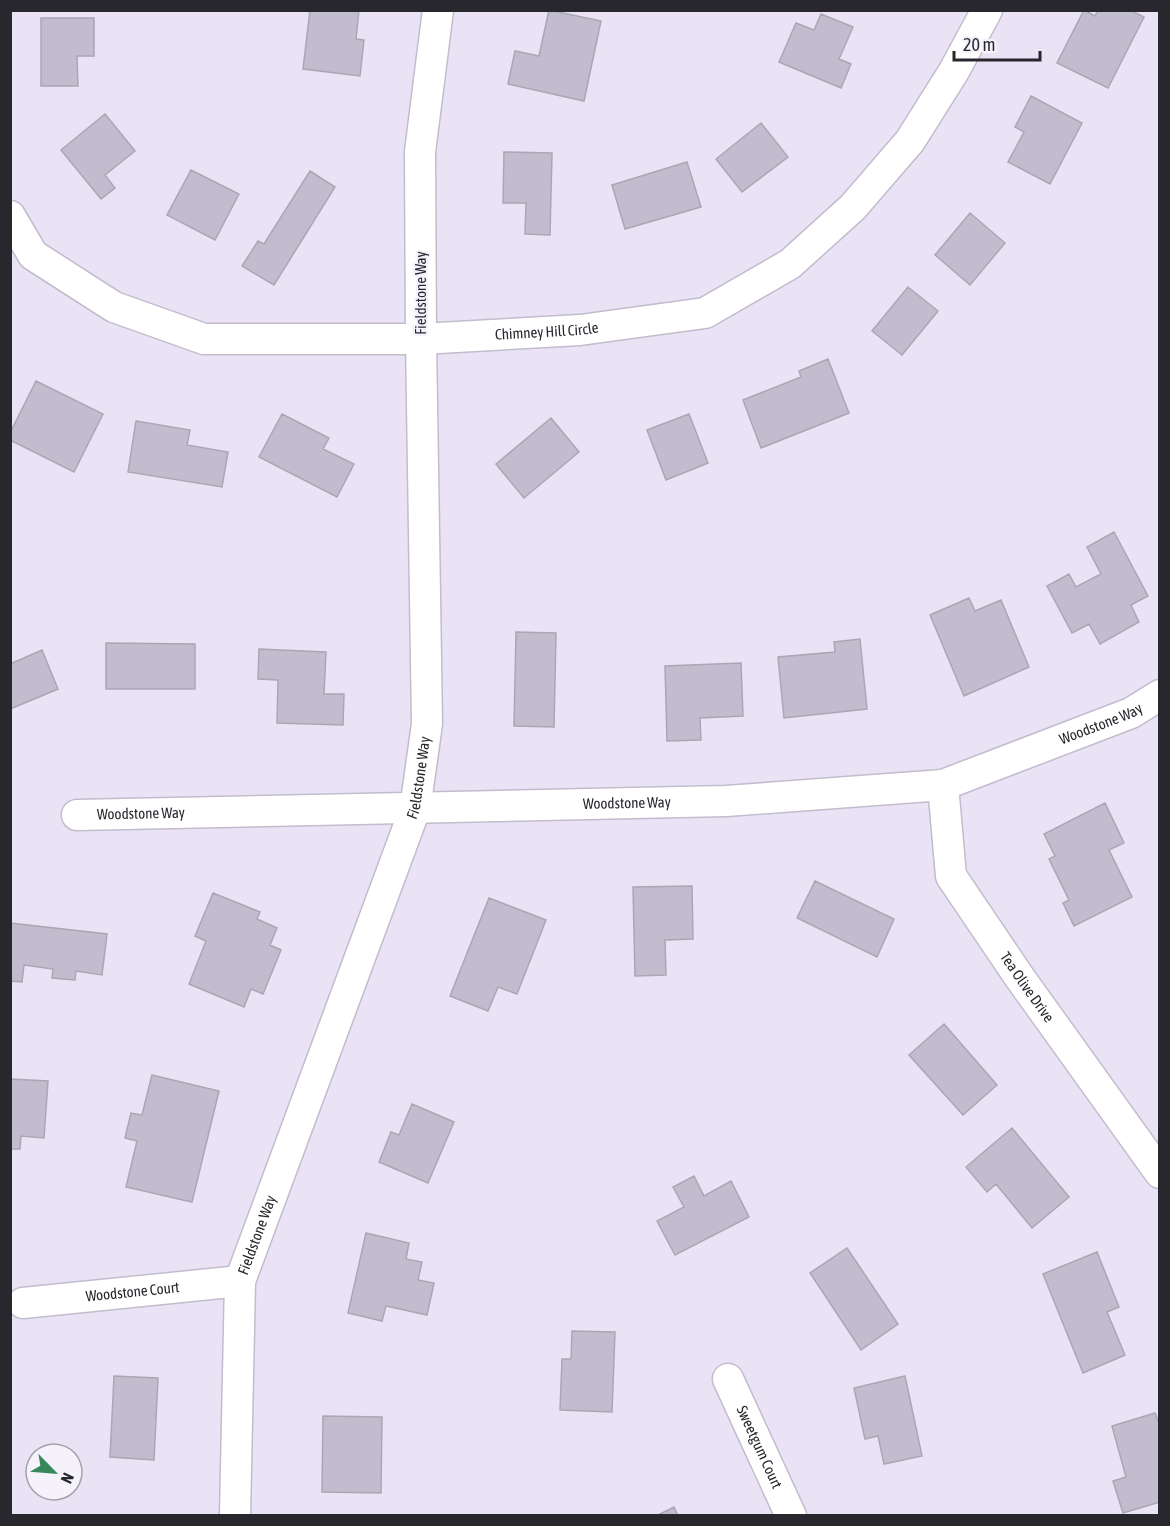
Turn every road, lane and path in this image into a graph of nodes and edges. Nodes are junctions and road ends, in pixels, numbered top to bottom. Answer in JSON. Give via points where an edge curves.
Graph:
{"nodes":[{"id":1,"x":438,"y":10,"type":"edge"},
{"id":2,"x":987,"y":10,"type":"edge"},
{"id":3,"x":10,"y":216,"type":"edge"},
{"id":4,"x":421,"y":339,"type":"junction"},
{"id":5,"x":1160,"y":695,"type":"edge"},
{"id":6,"x":943,"y":785,"type":"junction"},
{"id":7,"x":415,"y":809,"type":"junction"},
{"id":8,"x":77,"y":815,"type":"dead end"},
{"id":9,"x":1160,"y":1173,"type":"edge"},
{"id":10,"x":240,"y":1281,"type":"junction"},
{"id":11,"x":24,"y":1303,"type":"dead end"},
{"id":12,"x":728,"y":1379,"type":"dead end"},
{"id":13,"x":236,"y":1515,"type":"edge"},
{"id":14,"x":791,"y":1515,"type":"edge"}],
"edges":[{"from":1,"to":4,"type":"street","name":"Fieldstone Way","via":[[420,152]]},
{"from":2,"to":4,"type":"street","name":"Chimney Hill Circle","via":[[910,141],[853,207],[790,264],[705,313],[580,330]]},
{"from":3,"to":4,"type":"street","name":"Chimney Hill Circle","via":[[33,255],[114,307],[204,339]]},
{"from":4,"to":7,"type":"street","name":"Fieldstone Way","via":[[427,724]]},
{"from":5,"to":6,"type":"street","name":"Woodstone Way","via":[[1131,713]]},
{"from":6,"to":7,"type":"street","name":"Woodstone Way","via":[[726,801]]},
{"from":6,"to":9,"type":"street","name":"Tea Olive Drive","via":[[951,876]]},
{"from":7,"to":8,"type":"street","name":"Woodstone Way"},
{"from":7,"to":10,"type":"street","name":"Fieldstone Way"},
{"from":10,"to":11,"type":"street","name":"Woodstone Court"},
{"from":10,"to":13,"type":"street","name":"Fieldstone Way"},
{"from":12,"to":14,"type":"street","name":"Sweetgum Court"}]}
